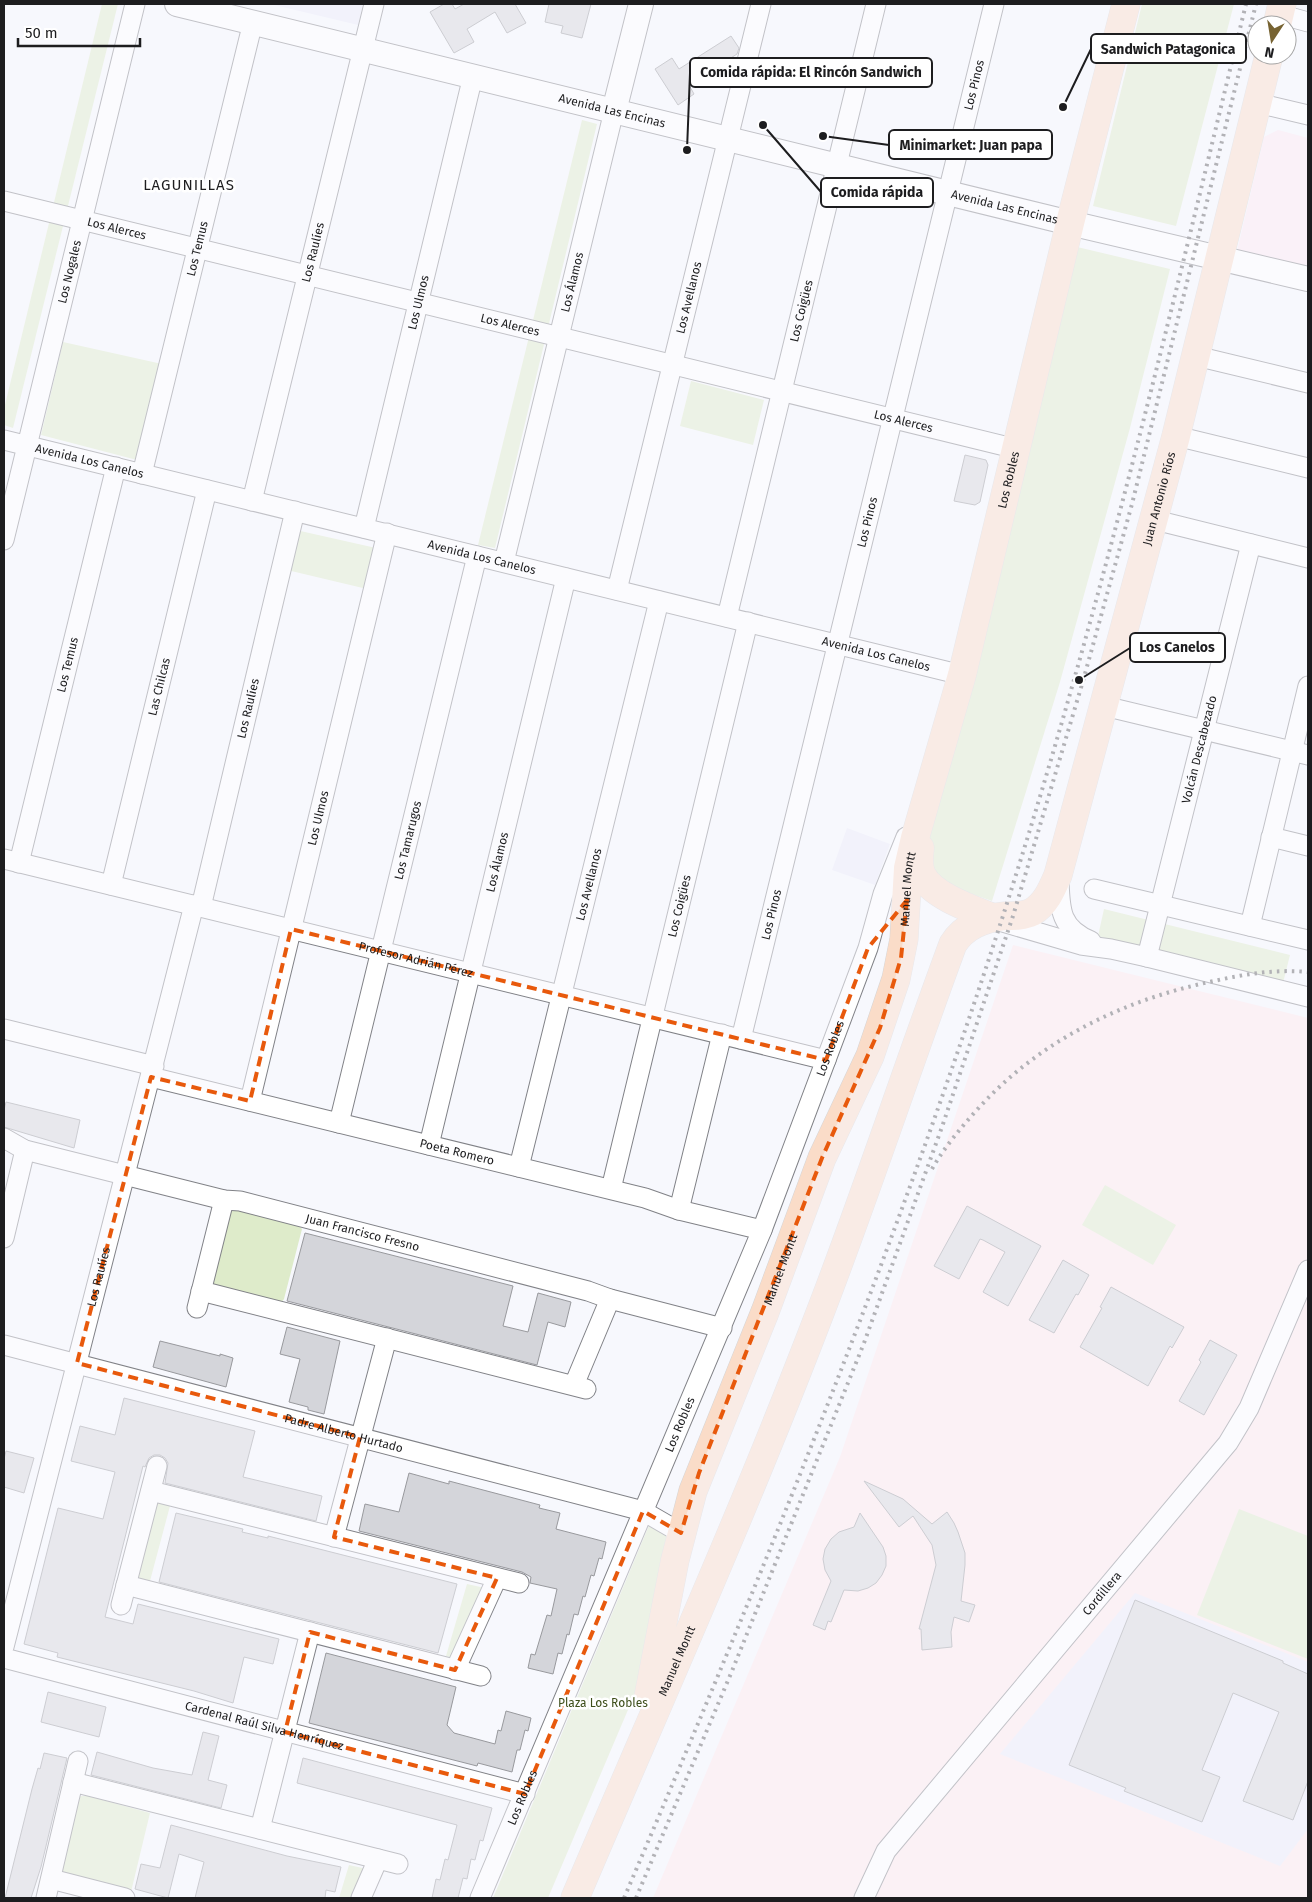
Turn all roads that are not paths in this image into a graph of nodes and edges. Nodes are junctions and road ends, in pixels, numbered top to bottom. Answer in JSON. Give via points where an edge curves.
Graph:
{"nodes":[{"id":1,"x":135,"y":4,"type":"edge"},
{"id":2,"x":177,"y":4,"type":"edge"},
{"id":3,"x":374,"y":4,"type":"edge"},
{"id":4,"x":641,"y":4,"type":"edge"},
{"id":5,"x":761,"y":4,"type":"edge"},
{"id":6,"x":876,"y":4,"type":"edge"},
{"id":7,"x":994,"y":4,"type":"edge"},
{"id":8,"x":1126,"y":4,"type":"edge"},
{"id":9,"x":1279,"y":14,"type":"edge"},
{"id":10,"x":253,"y":22,"type":"junction"},
{"id":11,"x":1308,"y":22,"type":"edge"},
{"id":12,"x":363,"y":49,"type":"junction"},
{"id":13,"x":1266,"y":65,"type":"edge"},
{"id":14,"x":473,"y":76,"type":"junction"},
{"id":15,"x":1257,"y":103,"type":"junction"},
{"id":16,"x":614,"y":111,"type":"junction"},
{"id":17,"x":1308,"y":115,"type":"edge"},
{"id":18,"x":728,"y":139,"type":"junction"},
{"id":19,"x":837,"y":166,"type":"junction"},
{"id":20,"x":948,"y":193,"type":"junction"},
{"id":21,"x":4,"y":201,"type":"edge"},
{"id":22,"x":82,"y":220,"type":"junction"},
{"id":23,"x":1070,"y":223,"type":"junction"},
{"id":24,"x":198,"y":248,"type":"junction"},
{"id":25,"x":1220,"y":258,"type":"junction"},
{"id":26,"x":308,"y":275,"type":"junction"},
{"id":27,"x":1308,"y":280,"type":"edge"},
{"id":28,"x":418,"y":302,"type":"junction"},
{"id":29,"x":559,"y":337,"type":"junction"},
{"id":30,"x":1196,"y":356,"type":"junction"},
{"id":31,"x":672,"y":365,"type":"junction"},
{"id":32,"x":1308,"y":383,"type":"edge"},
{"id":33,"x":782,"y":392,"type":"junction"},
{"id":34,"x":893,"y":418,"type":"junction"},
{"id":35,"x":1176,"y":436,"type":"junction"},
{"id":36,"x":4,"y":440,"type":"edge"},
{"id":37,"x":27,"y":445,"type":"junction"},
{"id":38,"x":1017,"y":449,"type":"junction"},
{"id":39,"x":116,"y":467,"type":"junction"},
{"id":40,"x":1308,"y":468,"type":"edge"},
{"id":41,"x":142,"y":474,"type":"junction"},
{"id":42,"x":207,"y":490,"type":"junction"},
{"id":43,"x":252,"y":500,"type":"junction"},
{"id":44,"x":295,"y":511,"type":"junction"},
{"id":45,"x":1155,"y":520,"type":"junction"},
{"id":46,"x":364,"y":528,"type":"junction"},
{"id":47,"x":386,"y":534,"type":"junction"},
{"id":48,"x":4,"y":540,"type":"edge"},
{"id":49,"x":1251,"y":544,"type":"junction"},
{"id":50,"x":477,"y":556,"type":"junction"},
{"id":51,"x":1308,"y":558,"type":"edge"},
{"id":52,"x":504,"y":562,"type":"junction"},
{"id":53,"x":566,"y":578,"type":"junction"},
{"id":54,"x":617,"y":590,"type":"junction"},
{"id":55,"x":659,"y":600,"type":"junction"},
{"id":56,"x":727,"y":617,"type":"junction"},
{"id":57,"x":748,"y":622,"type":"junction"},
{"id":58,"x":838,"y":644,"type":"junction"},
{"id":59,"x":962,"y":675,"type":"junction"},
{"id":60,"x":1308,"y":686,"type":"edge"},
{"id":61,"x":1104,"y":706,"type":"junction"},
{"id":62,"x":1204,"y":730,"type":"junction"},
{"id":63,"x":1300,"y":753,"type":"edge"},
{"id":64,"x":926,"y":802,"type":"junction"},
{"id":65,"x":1271,"y":837,"type":"junction"},
{"id":66,"x":1308,"y":846,"type":"edge"},
{"id":67,"x":11,"y":861,"type":"edge"},
{"id":68,"x":1058,"y":875,"type":"junction"},
{"id":69,"x":111,"y":885,"type":"junction"},
{"id":70,"x":1094,"y":890,"type":"dead end"},
{"id":71,"x":945,"y":897,"type":"junction"},
{"id":72,"x":907,"y":900,"type":"junction"},
{"id":73,"x":197,"y":906,"type":"junction"},
{"id":74,"x":1161,"y":906,"type":"junction"},
{"id":75,"x":1004,"y":917,"type":"junction"},
{"id":76,"x":1250,"y":926,"type":"junction"},
{"id":77,"x":291,"y":929,"type":"junction"},
{"id":78,"x":1308,"y":940,"type":"edge"},
{"id":79,"x":868,"y":948,"type":"junction"},
{"id":80,"x":1111,"y":949,"type":"junction"},
{"id":81,"x":381,"y":951,"type":"junction"},
{"id":82,"x":1147,"y":957,"type":"junction"},
{"id":83,"x":471,"y":973,"type":"junction"},
{"id":84,"x":561,"y":995,"type":"junction"},
{"id":85,"x":1308,"y":997,"type":"edge"},
{"id":86,"x":652,"y":1017,"type":"junction"},
{"id":87,"x":4,"y":1030,"type":"edge"},
{"id":88,"x":722,"y":1034,"type":"junction"},
{"id":89,"x":741,"y":1039,"type":"junction"},
{"id":90,"x":826,"y":1060,"type":"junction"},
{"id":91,"x":152,"y":1072,"type":"junction"},
{"id":92,"x":250,"y":1102,"type":"junction"},
{"id":93,"x":339,"y":1123,"type":"junction"},
{"id":94,"x":4,"y":1138,"type":"edge"},
{"id":95,"x":429,"y":1145,"type":"junction"},
{"id":96,"x":25,"y":1150,"type":"junction"},
{"id":97,"x":519,"y":1167,"type":"junction"},
{"id":98,"x":126,"y":1175,"type":"junction"},
{"id":99,"x":611,"y":1189,"type":"junction"},
{"id":100,"x":224,"y":1200,"type":"junction"},
{"id":101,"x":679,"y":1210,"type":"junction"},
{"id":102,"x":762,"y":1230,"type":"junction"},
{"id":103,"x":4,"y":1238,"type":"edge"},
{"id":104,"x":1308,"y":1270,"type":"edge"},
{"id":105,"x":610,"y":1299,"type":"junction"},
{"id":106,"x":722,"y":1328,"type":"junction"},
{"id":107,"x":387,"y":1338,"type":"junction"},
{"id":108,"x":4,"y":1345,"type":"edge"},
{"id":109,"x":77,"y":1363,"type":"junction"},
{"id":110,"x":360,"y":1437,"type":"junction"},
{"id":111,"x":157,"y":1466,"type":"dead end"},
{"id":112,"x":151,"y":1491,"type":"junction"},
{"id":113,"x":643,"y":1511,"type":"junction"},
{"id":114,"x":681,"y":1533,"type":"junction"},
{"id":115,"x":334,"y":1537,"type":"junction"},
{"id":116,"x":497,"y":1578,"type":"junction"},
{"id":117,"x":519,"y":1583,"type":"dead end"},
{"id":118,"x":126,"y":1585,"type":"junction"},
{"id":119,"x":120,"y":1605,"type":"dead end"},
{"id":120,"x":310,"y":1632,"type":"junction"},
{"id":121,"x":4,"y":1647,"type":"edge"},
{"id":122,"x":4,"y":1658,"type":"edge"},
{"id":123,"x":455,"y":1670,"type":"junction"},
{"id":124,"x":481,"y":1676,"type":"dead end"},
{"id":125,"x":285,"y":1732,"type":"junction"},
{"id":126,"x":641,"y":1742,"type":"junction"},
{"id":127,"x":78,"y":1761,"type":"dead end"},
{"id":128,"x":73,"y":1782,"type":"junction"},
{"id":129,"x":525,"y":1794,"type":"junction"},
{"id":130,"x":260,"y":1829,"type":"junction"},
{"id":131,"x":378,"y":1859,"type":"junction"},
{"id":132,"x":398,"y":1864,"type":"dead end"},
{"id":133,"x":51,"y":1879,"type":"junction"},
{"id":134,"x":46,"y":1898,"type":"edge"},
{"id":135,"x":125,"y":1898,"type":"edge"},
{"id":136,"x":361,"y":1898,"type":"edge"},
{"id":137,"x":480,"y":1898,"type":"edge"},
{"id":138,"x":575,"y":1898,"type":"edge"},
{"id":139,"x":864,"y":1898,"type":"edge"}],
"edges":[{"from":1,"to":22,"type":"street","name":"Los Nogales"},
{"from":2,"to":10,"type":"street","name":"Avenida Las Encinas"},
{"from":3,"to":12,"type":"street","name":"Los Raulíes"},
{"from":4,"to":16,"type":"street","name":"Los Álamos"},
{"from":5,"to":18,"type":"street","name":"Los Avellanos"},
{"from":6,"to":19,"type":"street","name":"Los Coigües"},
{"from":7,"to":20,"type":"street","name":"Los Pinos"},
{"from":8,"to":23,"type":"main road","name":"Los Robles"},
{"from":9,"to":11,"type":"street"},
{"from":10,"to":12,"type":"street","name":"Avenida Las Encinas"},
{"from":10,"to":24,"type":"street","name":"Los Temus"},
{"from":12,"to":14,"type":"street","name":"Avenida Las Encinas"},
{"from":12,"to":26,"type":"street","name":"Los Raulíes"},
{"from":13,"to":15,"type":"main road","name":"Juan Antonio Ríos"},
{"from":14,"to":16,"type":"street","name":"Avenida Las Encinas"},
{"from":14,"to":28,"type":"street","name":"Los Ulmos"},
{"from":15,"to":17,"type":"street"},
{"from":15,"to":25,"type":"main road","name":"Juan Antonio Ríos"},
{"from":16,"to":18,"type":"street","name":"Avenida Las Encinas"},
{"from":16,"to":29,"type":"street","name":"Los Álamos"},
{"from":18,"to":19,"type":"street","name":"Avenida Las Encinas"},
{"from":18,"to":31,"type":"street","name":"Los Avellanos"},
{"from":19,"to":20,"type":"street","name":"Avenida Las Encinas"},
{"from":19,"to":33,"type":"street","name":"Los Coigües"},
{"from":20,"to":23,"type":"street","name":"Avenida Las Encinas"},
{"from":20,"to":34,"type":"street","name":"Los Pinos"},
{"from":21,"to":22,"type":"street","name":"Los Alerces"},
{"from":22,"to":24,"type":"street","name":"Los Alerces"},
{"from":22,"to":37,"type":"street","name":"Los Nogales"},
{"from":23,"to":25,"type":"street","name":"Avenida Las Encinas"},
{"from":23,"to":38,"type":"main road","name":"Los Robles"},
{"from":24,"to":26,"type":"street","name":"Los Alerces"},
{"from":24,"to":41,"type":"street","name":"Los Temus"},
{"from":25,"to":27,"type":"street","name":"Avenida Las Encinas"},
{"from":25,"to":30,"type":"main road","name":"Juan Antonio Ríos"},
{"from":26,"to":28,"type":"street","name":"Los Alerces"},
{"from":26,"to":43,"type":"street","name":"Los Raulíes"},
{"from":28,"to":29,"type":"street","name":"Los Alerces"},
{"from":28,"to":46,"type":"street","name":"Los Ulmos"},
{"from":29,"to":31,"type":"street","name":"Los Alerces"},
{"from":29,"to":52,"type":"street","name":"Los Álamos"},
{"from":30,"to":32,"type":"street"},
{"from":30,"to":35,"type":"main road","name":"Juan Antonio Ríos"},
{"from":31,"to":33,"type":"street","name":"Los Alerces"},
{"from":31,"to":54,"type":"street","name":"Los Avellanos"},
{"from":33,"to":34,"type":"street","name":"Los Alerces"},
{"from":33,"to":56,"type":"street","name":"Los Coigües"},
{"from":34,"to":38,"type":"street","name":"Los Alerces"},
{"from":34,"to":58,"type":"street","name":"Los Pinos"},
{"from":35,"to":40,"type":"street"},
{"from":35,"to":45,"type":"main road","name":"Juan Antonio Ríos"},
{"from":36,"to":37,"type":"street","name":"Avenida Los Canelos"},
{"from":37,"to":39,"type":"street","name":"Avenida Los Canelos"},
{"from":37,"to":48,"type":"street","name":"Los Nogales"},
{"from":38,"to":59,"type":"main road","name":"Los Robles"},
{"from":39,"to":41,"type":"street","name":"Avenida Los Canelos"},
{"from":39,"to":67,"type":"street","name":"Los Temus"},
{"from":41,"to":42,"type":"street","name":"Avenida Los Canelos"},
{"from":42,"to":43,"type":"street","name":"Avenida Los Canelos"},
{"from":42,"to":69,"type":"street","name":"Las Chilcas"},
{"from":43,"to":44,"type":"street","name":"Avenida Los Canelos"},
{"from":44,"to":46,"type":"street","name":"Avenida Los Canelos"},
{"from":44,"to":73,"type":"street","name":"Los Raulíes"},
{"from":45,"to":49,"type":"street"},
{"from":45,"to":61,"type":"main road","name":"Juan Antonio Ríos"},
{"from":46,"to":47,"type":"street","name":"Avenida Los Canelos"},
{"from":47,"to":50,"type":"street","name":"Avenida Los Canelos"},
{"from":47,"to":77,"type":"street","name":"Los Ulmos"},
{"from":49,"to":51,"type":"street"},
{"from":49,"to":62,"type":"street","name":"Volcán Descabezado"},
{"from":50,"to":52,"type":"street","name":"Avenida Los Canelos"},
{"from":50,"to":81,"type":"street","name":"Los Tamarugos"},
{"from":52,"to":53,"type":"street","name":"Avenida Los Canelos"},
{"from":53,"to":54,"type":"street","name":"Avenida Los Canelos"},
{"from":53,"to":83,"type":"street","name":"Los Álamos"},
{"from":54,"to":55,"type":"street","name":"Avenida Los Canelos"},
{"from":55,"to":56,"type":"street","name":"Avenida Los Canelos"},
{"from":55,"to":84,"type":"street","name":"Los Avellanos"},
{"from":56,"to":57,"type":"street","name":"Avenida Los Canelos"},
{"from":57,"to":58,"type":"street","name":"Avenida Los Canelos"},
{"from":57,"to":86,"type":"street","name":"Los Coigües"},
{"from":58,"to":59,"type":"street","name":"Avenida Los Canelos"},
{"from":58,"to":89,"type":"street","name":"Los Pinos"},
{"from":59,"to":64,"type":"main road","name":"Los Robles"},
{"from":60,"to":63,"type":"street"},
{"from":61,"to":62,"type":"street"},
{"from":61,"to":68,"type":"main road","name":"Juan Antonio Ríos"},
{"from":62,"to":63,"type":"street"},
{"from":62,"to":74,"type":"street","name":"Volcán Descabezado"},
{"from":63,"to":65,"type":"street"},
{"from":64,"to":71,"type":"main road","via":[[920,870],[927,882]]},
{"from":64,"to":72,"type":"main road","name":"Manuel Montt","via":[[908,868]]},
{"from":64,"to":79,"type":"street","name":"Los Robles","via":[[900,850],[883,894]]},
{"from":65,"to":66,"type":"street"},
{"from":65,"to":76,"type":"street"},
{"from":67,"to":69,"type":"street","name":"Profesor Adrián Pérez"},
{"from":68,"to":75,"type":"main road","name":"Juan Antonio Ríos","via":[[1041,906],[1030,914]]},
{"from":68,"to":80,"type":"street","via":[[1060,906],[1067,924],[1075,933]]},
{"from":69,"to":73,"type":"street","name":"Profesor Adrián Pérez"},
{"from":70,"to":74,"type":"street"},
{"from":71,"to":72,"type":"main road","via":[[925,894]]},
{"from":71,"to":75,"type":"main road"},
{"from":72,"to":79,"type":"street","name":"Los Robles","via":[[893,912]]},
{"from":72,"to":114,"type":"main road","name":"Manuel Montt","via":[[901,958],[880,1028],[822,1158],[765,1312],[699,1473]]},
{"from":73,"to":77,"type":"street","name":"Profesor Adrián Pérez"},
{"from":73,"to":91,"type":"street","name":"Los Raulíes"},
{"from":74,"to":76,"type":"street"},
{"from":74,"to":82,"type":"street","name":"Volcán Descabezado"},
{"from":75,"to":80,"type":"street","via":[[1010,925],[1081,945]]},
{"from":75,"to":126,"type":"main road","name":"Manuel Montt","via":[[981,921],[953,944],[817,1322]]},
{"from":76,"to":78,"type":"street"},
{"from":77,"to":81,"type":"street","name":"Profesor Adrián Pérez"},
{"from":77,"to":92,"type":"street","name":"Los Ulmos"},
{"from":79,"to":90,"type":"street","name":"Los Robles"},
{"from":80,"to":82,"type":"street"},
{"from":81,"to":83,"type":"street","name":"Profesor Adrián Pérez"},
{"from":81,"to":93,"type":"street","name":"Los Tamarugos"},
{"from":82,"to":85,"type":"street"},
{"from":83,"to":84,"type":"street","name":"Profesor Adrián Pérez"},
{"from":83,"to":95,"type":"street","name":"Los Álamos"},
{"from":84,"to":86,"type":"street","name":"Profesor Adrián Pérez"},
{"from":84,"to":97,"type":"street","name":"Los Avellanos"},
{"from":86,"to":88,"type":"street","name":"Profesor Adrián Pérez"},
{"from":86,"to":99,"type":"street","name":"Los Coigües"},
{"from":87,"to":91,"type":"street","name":"Poeta Romero"},
{"from":88,"to":89,"type":"street","name":"Profesor Adrián Pérez"},
{"from":88,"to":101,"type":"street"},
{"from":89,"to":90,"type":"street","name":"Profesor Adrián Pérez"},
{"from":90,"to":102,"type":"street","name":"Los Robles"},
{"from":91,"to":92,"type":"street","name":"Poeta Romero"},
{"from":91,"to":98,"type":"street","name":"Los Raulíes"},
{"from":92,"to":93,"type":"street","name":"Poeta Romero"},
{"from":93,"to":95,"type":"street","name":"Poeta Romero"},
{"from":94,"to":96,"type":"street","name":"Juan Francisco Fresno"},
{"from":95,"to":97,"type":"street","name":"Poeta Romero"},
{"from":96,"to":98,"type":"street","name":"Juan Francisco Fresno"},
{"from":96,"to":103,"type":"street"},
{"from":97,"to":99,"type":"street","name":"Poeta Romero"},
{"from":98,"to":100,"type":"street","name":"Juan Francisco Fresno"},
{"from":98,"to":109,"type":"street","name":"Los Raulíes"},
{"from":99,"to":101,"type":"street","name":"Poeta Romero"},
{"from":100,"to":105,"type":"street","name":"Juan Francisco Fresno","via":[[250,1203]]},
{"from":100,"to":107,"type":"street","via":[[199,1300]]},
{"from":101,"to":102,"type":"street","name":"Poeta Romero"},
{"from":102,"to":106,"type":"street","name":"Los Robles"},
{"from":104,"to":139,"type":"street","name":"Cordillera","via":[[1249,1408],[1228,1443],[886,1851]]},
{"from":105,"to":106,"type":"street","name":"Juan Francisco Fresno"},
{"from":105,"to":107,"type":"street","via":[[580,1387]]},
{"from":106,"to":113,"type":"street","name":"Los Robles"},
{"from":107,"to":110,"type":"street"},
{"from":108,"to":109,"type":"street","name":"Padre Alberto Hurtado"},
{"from":109,"to":110,"type":"street","name":"Padre Alberto Hurtado"},
{"from":109,"to":121,"type":"street","name":"Los Raulíes"},
{"from":110,"to":113,"type":"street","name":"Padre Alberto Hurtado"},
{"from":110,"to":115,"type":"street"},
{"from":111,"to":112,"type":"street"},
{"from":112,"to":115,"type":"street"},
{"from":112,"to":118,"type":"street"},
{"from":113,"to":114,"type":"street","name":"Padre Alberto Hurtado"},
{"from":113,"to":129,"type":"street","name":"Los Robles"},
{"from":114,"to":126,"type":"main road","name":"Manuel Montt"},
{"from":115,"to":116,"type":"street"},
{"from":116,"to":117,"type":"street"},
{"from":116,"to":123,"type":"street"},
{"from":118,"to":119,"type":"street"},
{"from":118,"to":120,"type":"street"},
{"from":120,"to":123,"type":"street"},
{"from":120,"to":125,"type":"street"},
{"from":122,"to":125,"type":"street","name":"Cardenal Raúl Silva Henríquez"},
{"from":123,"to":124,"type":"street"},
{"from":125,"to":129,"type":"street","name":"Cardenal Raúl Silva Henríquez"},
{"from":125,"to":130,"type":"street"},
{"from":126,"to":138,"type":"main road","name":"Manuel Montt"},
{"from":127,"to":128,"type":"street"},
{"from":128,"to":130,"type":"street"},
{"from":128,"to":133,"type":"street"},
{"from":129,"to":137,"type":"street","name":"Los Robles"},
{"from":130,"to":131,"type":"street"},
{"from":131,"to":132,"type":"street"},
{"from":131,"to":136,"type":"street"},
{"from":133,"to":134,"type":"street"},
{"from":133,"to":135,"type":"street"}]}
